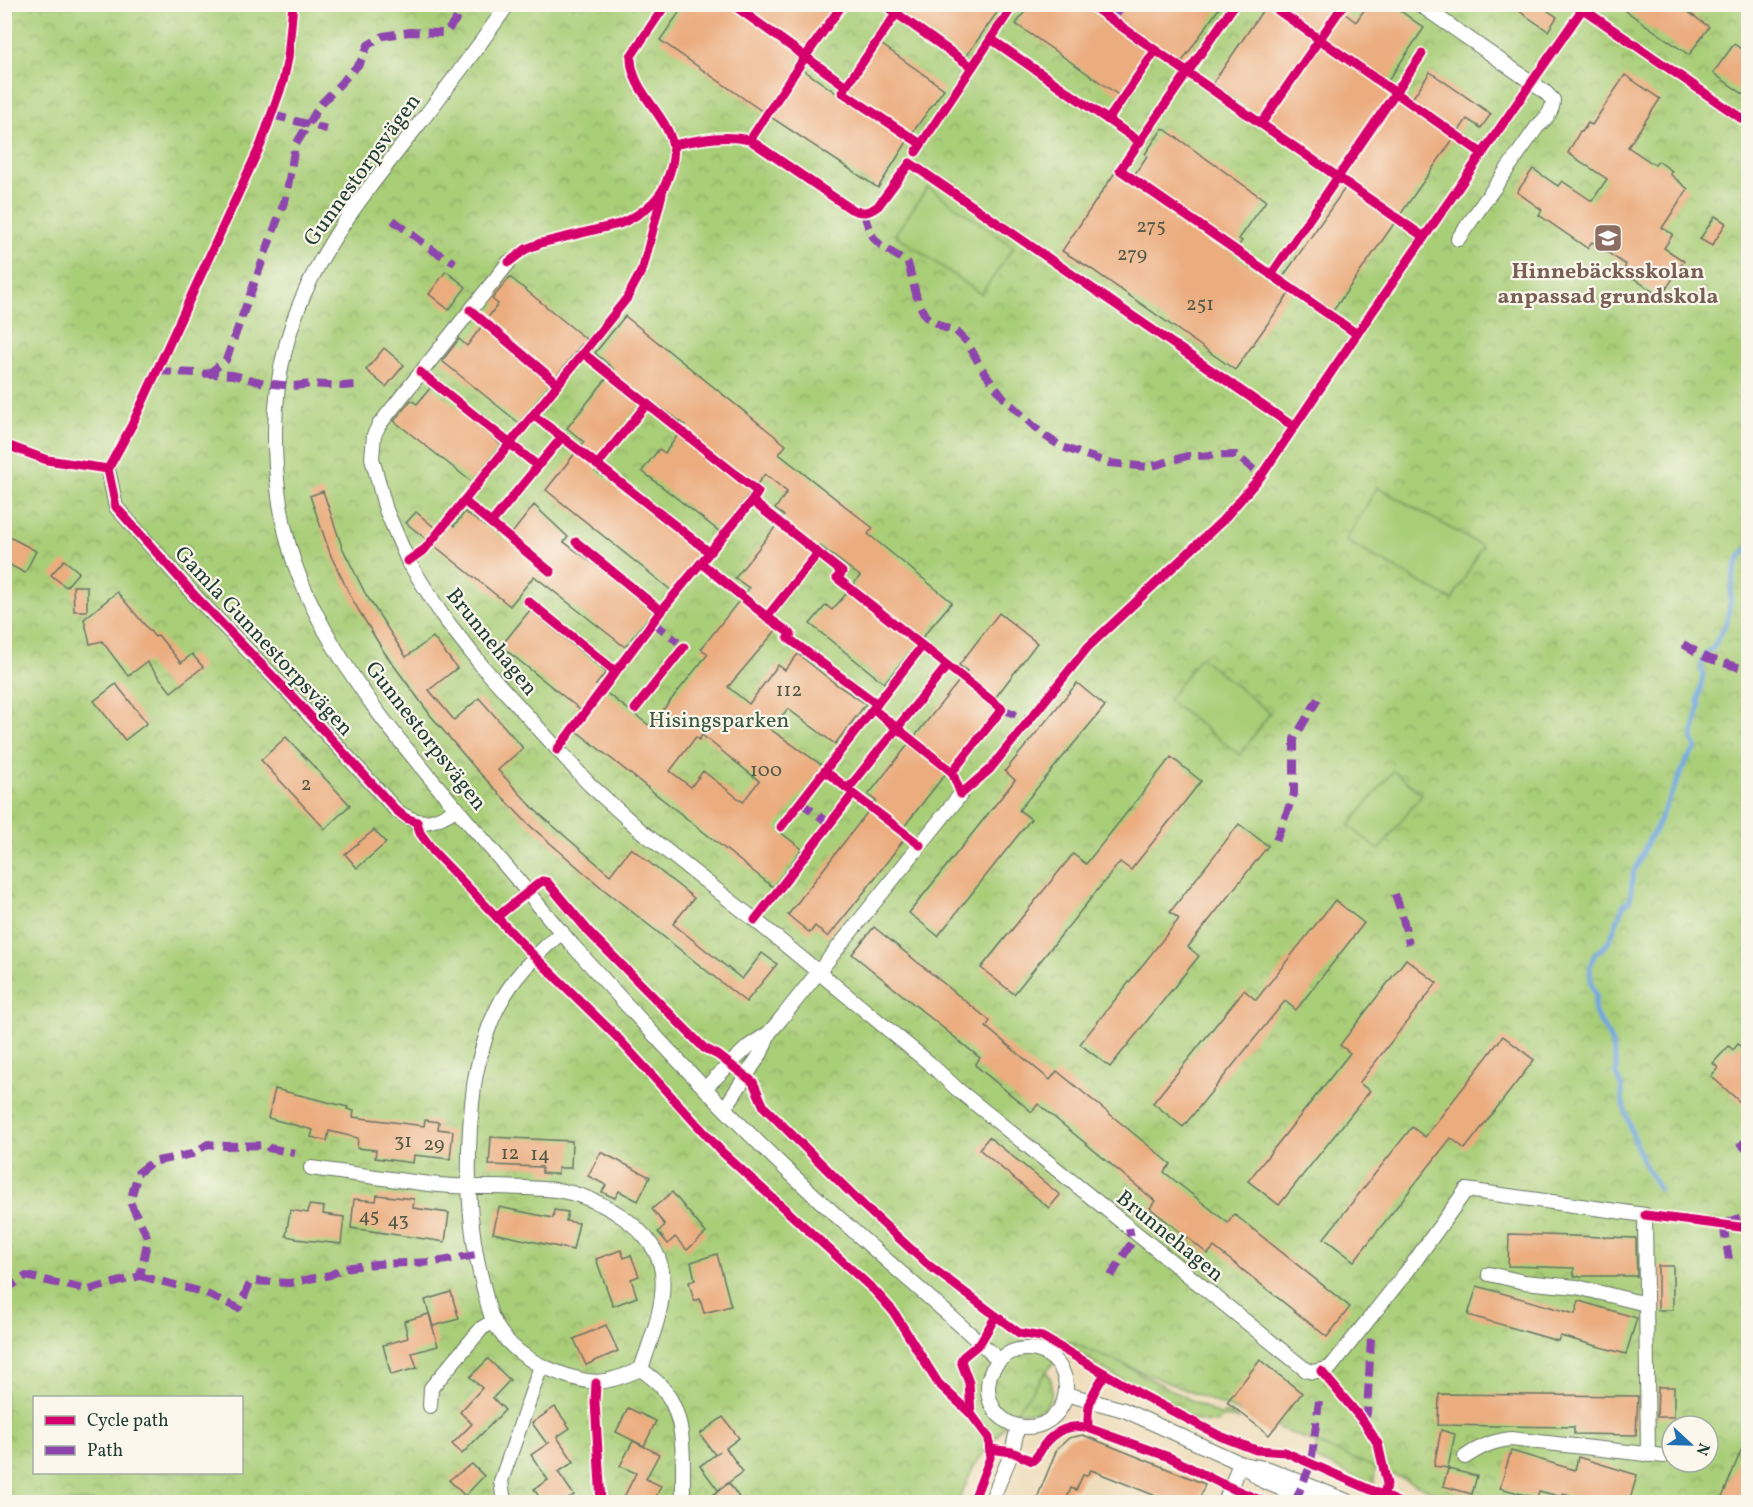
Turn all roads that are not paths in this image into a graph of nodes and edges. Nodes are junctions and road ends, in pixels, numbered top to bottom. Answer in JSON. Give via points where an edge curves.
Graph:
{"nodes":[{"id":1,"x":508,"y":4,"type":"edge"},
{"id":2,"x":1419,"y":4,"type":"edge"},
{"id":3,"x":1458,"y":239,"type":"dead end"},
{"id":4,"x":509,"y":262,"type":"dead end"},
{"id":5,"x":108,"y":469,"type":"dead end"},
{"id":6,"x":961,"y":794,"type":"dead end"},
{"id":7,"x":457,"y":808,"type":"junction"},
{"id":8,"x":562,"y":932,"type":"junction"},
{"id":9,"x":817,"y":973,"type":"junction"},
{"id":10,"x":769,"y":1034,"type":"junction"},
{"id":11,"x":706,"y":1087,"type":"junction"},
{"id":12,"x":725,"y":1108,"type":"junction"},
{"id":13,"x":311,"y":1168,"type":"dead end"},
{"id":14,"x":470,"y":1187,"type":"junction"},
{"id":15,"x":1490,"y":1274,"type":"dead end"},
{"id":16,"x":1646,"y":1304,"type":"junction"},
{"id":17,"x":494,"y":1321,"type":"junction"},
{"id":18,"x":999,"y":1360,"type":"junction"},
{"id":19,"x":541,"y":1366,"type":"junction"},
{"id":20,"x":641,"y":1369,"type":"junction"},
{"id":21,"x":1066,"y":1394,"type":"junction"},
{"id":22,"x":430,"y":1406,"type":"dead end"},
{"id":23,"x":1018,"y":1426,"type":"junction"},
{"id":24,"x":1648,"y":1455,"type":"junction"},
{"id":25,"x":1660,"y":1456,"type":"edge"},
{"id":26,"x":1465,"y":1457,"type":"dead end"},
{"id":27,"x":1240,"y":1463,"type":"junction"},
{"id":28,"x":504,"y":1503,"type":"edge"},
{"id":29,"x":683,"y":1503,"type":"edge"},
{"id":30,"x":991,"y":1503,"type":"edge"},
{"id":31,"x":1225,"y":1503,"type":"edge"},
{"id":32,"x":1313,"y":1503,"type":"edge"},
{"id":33,"x":1349,"y":1503,"type":"edge"}],
"edges":[{"from":1,"to":7,"type":"street","name":"Gunnestorpsvägen","via":[[373,182],[313,270],[286,346],[278,385],[277,476],[282,517],[300,578],[343,662],[393,731]]},
{"from":2,"to":3,"type":"street","via":[[1553,100],[1550,113]]},
{"from":4,"to":9,"type":"street","name":"Brunnehagen","via":[[374,435],[372,458],[386,510],[408,561],[441,615],[482,666],[589,784]]},
{"from":5,"to":7,"type":"street","name":"Gamla Gunnestorpsvägen","via":[[116,507],[195,597],[396,810],[406,818],[428,823]]},
{"from":6,"to":9,"type":"street"},
{"from":7,"to":8,"type":"street","name":"Gunnestorpsvägen"},
{"from":8,"to":11,"type":"street","name":"Gunnestorpsvägen"},
{"from":8,"to":14,"type":"street","via":[[534,956],[508,987],[488,1031],[474,1084]]},
{"from":9,"to":10,"type":"street"},
{"from":9,"to":16,"type":"street","name":"Brunnehagen","via":[[1306,1370],[1330,1368],[1467,1190],[1645,1215]]},
{"from":10,"to":11,"type":"street","via":[[749,1046]]},
{"from":10,"to":12,"type":"street"},
{"from":11,"to":12,"type":"street","name":"Gunnestorpsvägen"},
{"from":12,"to":18,"type":"street","name":"Gunnestorpsvägen","via":[[765,1149]]},
{"from":13,"to":14,"type":"street"},
{"from":14,"to":17,"type":"street","via":[[477,1263]]},
{"from":14,"to":20,"type":"street","via":[[573,1194],[622,1216],[640,1231],[662,1273],[659,1314]]},
{"from":15,"to":16,"type":"street","via":[[1577,1287]]},
{"from":16,"to":24,"type":"street"},
{"from":17,"to":19,"type":"street","via":[[508,1342]]},
{"from":17,"to":22,"type":"street","via":[[482,1328],[431,1388]]},
{"from":18,"to":21,"type":"street","via":[[1024,1348],[1049,1354],[1064,1374]]},
{"from":18,"to":23,"type":"street","via":[[988,1380],[989,1397],[996,1413]]},
{"from":19,"to":20,"type":"street","via":[[596,1383],[616,1380]]},
{"from":19,"to":28,"type":"street","via":[[501,1481]]},
{"from":20,"to":29,"type":"street","via":[[660,1384],[681,1427]]},
{"from":21,"to":23,"type":"street","via":[[1062,1407],[1050,1420],[1035,1426]]},
{"from":21,"to":27,"type":"street","via":[[1124,1410]]},
{"from":23,"to":30,"type":"street"},
{"from":24,"to":25,"type":"street"},
{"from":24,"to":26,"type":"street","via":[[1511,1439],[1494,1440]]},
{"from":27,"to":31,"type":"street"},
{"from":27,"to":32,"type":"street","via":[[1263,1481]]},
{"from":27,"to":33,"type":"street","via":[[1269,1469]]}]}
